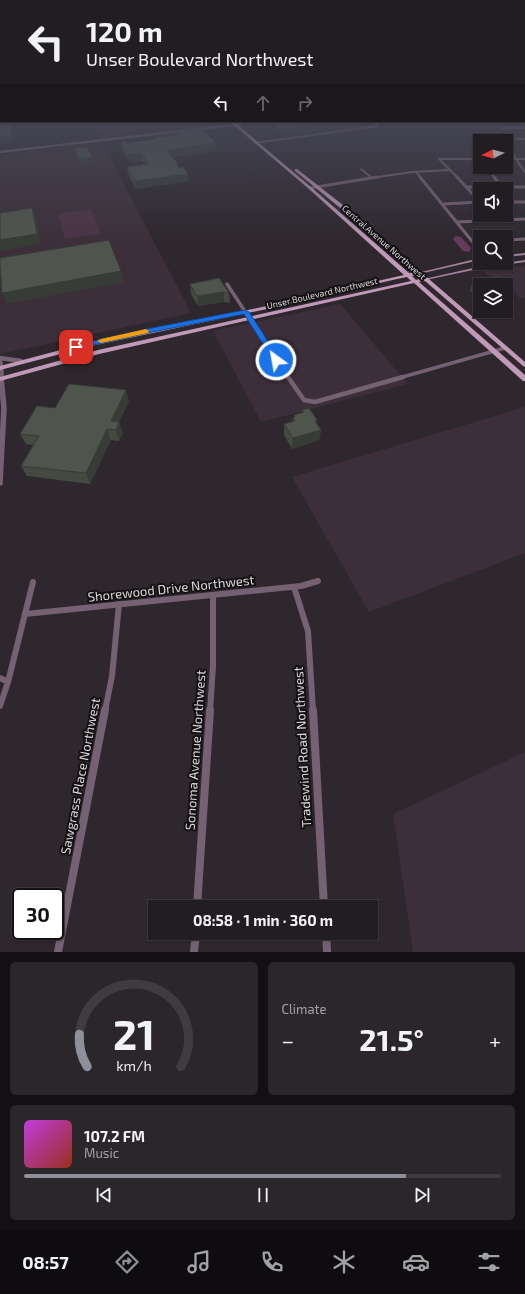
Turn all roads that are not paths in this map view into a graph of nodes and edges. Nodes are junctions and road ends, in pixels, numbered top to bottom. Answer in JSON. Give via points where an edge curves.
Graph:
{"nodes":[{"id":1,"x":269,"y":154,"type":"edge"},
{"id":2,"x":277,"y":154,"type":"edge"},
{"id":3,"x":515,"y":154,"type":"edge"},
{"id":4,"x":473,"y":159,"type":"edge"},
{"id":5,"x":515,"y":159,"type":"junction"},
{"id":6,"x":525,"y":159,"type":"edge"},
{"id":7,"x":361,"y":169,"type":"dead end"},
{"id":8,"x":450,"y":170,"type":"junction"},
{"id":9,"x":416,"y":172,"type":"junction"},
{"id":10,"x":525,"y":172,"type":"edge"},
{"id":11,"x":492,"y":174,"type":"edge"},
{"id":12,"x":372,"y":178,"type":"junction"},
{"id":13,"x":498,"y":182,"type":"edge"},
{"id":14,"x":513,"y":186,"type":"edge"},
{"id":15,"x":525,"y":186,"type":"edge"},
{"id":16,"x":318,"y":187,"type":"junction"},
{"id":17,"x":466,"y":187,"type":"junction"},
{"id":18,"x":473,"y":187,"type":"edge"},
{"id":19,"x":310,"y":188,"type":"junction"},
{"id":20,"x":473,"y":194,"type":"edge"},
{"id":21,"x":473,"y":202,"type":"edge"},
{"id":22,"x":513,"y":202,"type":"edge"},
{"id":23,"x":525,"y":202,"type":"edge"},
{"id":24,"x":443,"y":204,"type":"junction"},
{"id":25,"x":525,"y":219,"type":"edge"},
{"id":26,"x":457,"y":222,"type":"junction"},
{"id":27,"x":525,"y":239,"type":"edge"},
{"id":28,"x":513,"y":240,"type":"edge"},
{"id":29,"x":472,"y":241,"type":"edge"},
{"id":30,"x":525,"y":254,"type":"edge"},
{"id":31,"x":513,"y":255,"type":"edge"},
{"id":32,"x":473,"y":261,"type":"edge"},
{"id":33,"x":525,"y":261,"type":"edge"},
{"id":34,"x":419,"y":273,"type":"junction"},
{"id":35,"x":408,"y":275,"type":"junction"},
{"id":36,"x":426,"y":279,"type":"junction"},
{"id":37,"x":415,"y":281,"type":"junction"},
{"id":38,"x":227,"y":284,"type":"dead end"},
{"id":39,"x":426,"y":291,"type":"junction"},
{"id":40,"x":340,"y":298,"type":"junction"},
{"id":41,"x":245,"y":312,"type":"junction"},
{"id":42,"x":250,"y":318,"type":"junction"},
{"id":43,"x":505,"y":348,"type":"junction"},
{"id":44,"x":493,"y":351,"type":"junction"},
{"id":45,"x":0,"y":359,"type":"edge"},
{"id":46,"x":21,"y":361,"type":"junction"},
{"id":47,"x":525,"y":365,"type":"edge"},
{"id":48,"x":1,"y":368,"type":"edge"},
{"id":49,"x":0,"y":378,"type":"edge"},
{"id":50,"x":525,"y":379,"type":"edge"},
{"id":51,"x":2,"y":397,"type":"edge"},
{"id":52,"x":0,"y":483,"type":"edge"},
{"id":53,"x":318,"y":581,"type":"dead end"},
{"id":54,"x":33,"y":582,"type":"dead end"},
{"id":55,"x":294,"y":587,"type":"junction"},
{"id":56,"x":213,"y":595,"type":"junction"},
{"id":57,"x":120,"y":604,"type":"junction"},
{"id":58,"x":25,"y":614,"type":"junction"},
{"id":59,"x":0,"y":678,"type":"edge"},
{"id":60,"x":8,"y":682,"type":"junction"},
{"id":61,"x":0,"y":685,"type":"edge"},
{"id":62,"x":0,"y":706,"type":"edge"},
{"id":63,"x":197,"y":900,"type":"edge"},
{"id":64,"x":324,"y":900,"type":"edge"},
{"id":65,"x":195,"y":940,"type":"edge"},
{"id":66,"x":326,"y":940,"type":"edge"},
{"id":67,"x":58,"y":952,"type":"edge"},
{"id":68,"x":194,"y":952,"type":"edge"},
{"id":69,"x":327,"y":952,"type":"edge"}],
"edges":[{"from":1,"to":19,"type":"main road","name":"Central Avenue Northwest"},
{"from":2,"to":16,"type":"main road"},
{"from":3,"to":5,"type":"street"},
{"from":4,"to":8,"type":"street","via":[[440,159]]},
{"from":5,"to":6,"type":"street"},
{"from":5,"to":10,"type":"street"},
{"from":7,"to":12,"type":"street"},
{"from":8,"to":9,"type":"street"},
{"from":8,"to":17,"type":"street"},
{"from":9,"to":12,"type":"street"},
{"from":9,"to":24,"type":"street"},
{"from":11,"to":13,"type":"street"},
{"from":12,"to":16,"type":"street"},
{"from":14,"to":15,"type":"street"},
{"from":16,"to":19,"type":"street"},
{"from":16,"to":34,"type":"main road"},
{"from":17,"to":18,"type":"street"},
{"from":17,"to":20,"type":"street"},
{"from":19,"to":35,"type":"main road","name":"Central Avenue Northwest"},
{"from":21,"to":24,"type":"street"},
{"from":22,"to":23,"type":"street"},
{"from":24,"to":26,"type":"street"},
{"from":25,"to":26,"type":"street"},
{"from":26,"to":29,"type":"street"},
{"from":27,"to":28,"type":"street"},
{"from":30,"to":31,"type":"main road"},
{"from":32,"to":34,"type":"main road"},
{"from":33,"to":36,"type":"main road"},
{"from":34,"to":35,"type":"main road","name":"Unser Boulevard Northwest"},
{"from":34,"to":36,"type":"main road"},
{"from":35,"to":37,"type":"main road","name":"Central Avenue Northwest"},
{"from":35,"to":41,"type":"main road","name":"Unser Boulevard Northwest"},
{"from":36,"to":37,"type":"main road","name":"Unser Boulevard Northwest"},
{"from":36,"to":43,"type":"main road"},
{"from":37,"to":39,"type":"main road","name":"Central Avenue Northwest"},
{"from":37,"to":40,"type":"main road","name":"Unser Boulevard Northwest"},
{"from":38,"to":41,"type":"street"},
{"from":39,"to":40,"type":"main road","via":[[411,287],[365,297]]},
{"from":39,"to":44,"type":"main road","name":"Central Avenue Northwest"},
{"from":40,"to":42,"type":"main road","name":"Unser Boulevard Northwest"},
{"from":41,"to":42,"type":"street"},
{"from":41,"to":46,"type":"main road","name":"Unser Boulevard Northwest","via":[[99,341]]},
{"from":42,"to":44,"type":"street","via":[[301,397],[309,402]]},
{"from":42,"to":49,"type":"main road","name":"Unser Boulevard Northwest","via":[[98,352]]},
{"from":43,"to":44,"type":"street"},
{"from":43,"to":47,"type":"main road"},
{"from":44,"to":50,"type":"main road","name":"Central Avenue Northwest"},
{"from":45,"to":46,"type":"street"},
{"from":45,"to":48,"type":"street"},
{"from":46,"to":48,"type":"main road","name":"Unser Boulevard Northwest"},
{"from":48,"to":49,"type":"street"},
{"from":49,"to":51,"type":"street"},
{"from":51,"to":52,"type":"street"},
{"from":53,"to":55,"type":"street","name":"Shorewood Drive Northwest"},
{"from":54,"to":58,"type":"street"},
{"from":55,"to":56,"type":"street","name":"Shorewood Drive Northwest"},
{"from":55,"to":64,"type":"street","name":"Tradewind Road Northwest","via":[[308,631]]},
{"from":56,"to":57,"type":"street","name":"Shorewood Drive Northwest"},
{"from":56,"to":63,"type":"street","name":"Sonoma Avenue Northwest","via":[[213,666]]},
{"from":57,"to":58,"type":"street","name":"Shorewood Drive Northwest"},
{"from":57,"to":67,"type":"street","name":"Sawgrass Place Northwest","via":[[112,676]]},
{"from":58,"to":60,"type":"street"},
{"from":59,"to":60,"type":"street"},
{"from":60,"to":61,"type":"street"},
{"from":60,"to":62,"type":"street"},
{"from":65,"to":68,"type":"street"},
{"from":66,"to":69,"type":"street"}]}
